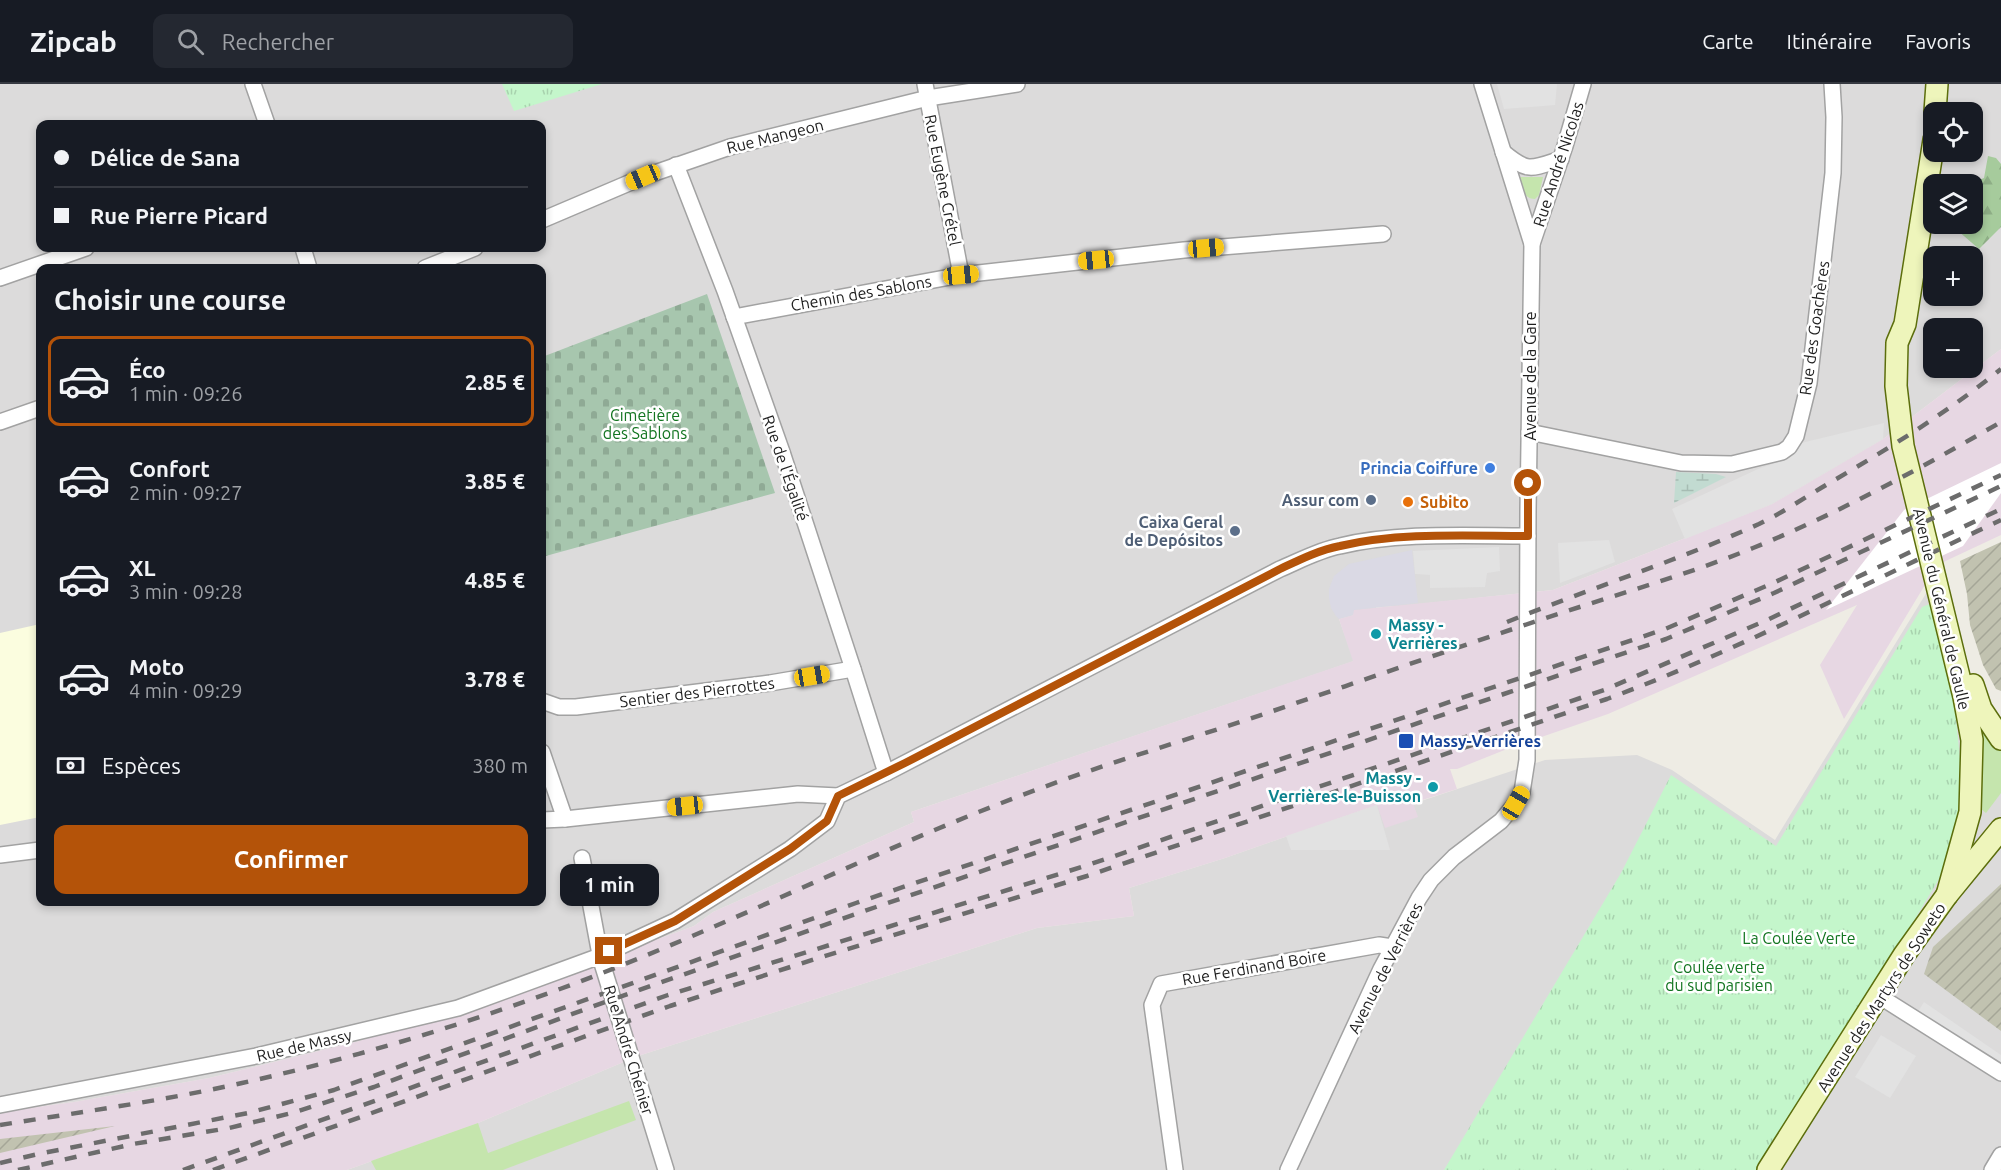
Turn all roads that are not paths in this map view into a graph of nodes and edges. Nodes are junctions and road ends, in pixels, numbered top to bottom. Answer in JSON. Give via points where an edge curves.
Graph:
{"nodes":[{"id":1,"x":253,"y":84,"type":"edge"},
{"id":2,"x":1017,"y":84,"type":"edge"},
{"id":3,"x":1482,"y":84,"type":"edge"},
{"id":4,"x":1583,"y":84,"type":"edge"},
{"id":5,"x":1832,"y":84,"type":"edge"},
{"id":6,"x":1937,"y":84,"type":"edge"},
{"id":7,"x":926,"y":91,"type":"edge"},
{"id":8,"x":1936,"y":102,"type":"edge"},
{"id":9,"x":266,"y":120,"type":"edge"},
{"id":10,"x":1503,"y":152,"type":"junction"},
{"id":11,"x":1561,"y":159,"type":"junction"},
{"id":12,"x":1931,"y":162,"type":"edge"},
{"id":13,"x":676,"y":165,"type":"junction"},
{"id":14,"x":546,"y":218,"type":"edge"},
{"id":15,"x":1383,"y":234,"type":"dead end"},
{"id":16,"x":1532,"y":244,"type":"junction"},
{"id":17,"x":75,"y":252,"type":"edge"},
{"id":18,"x":465,"y":252,"type":"edge"},
{"id":19,"x":40,"y":264,"type":"edge"},
{"id":20,"x":435,"y":264,"type":"edge"},
{"id":21,"x":36,"y":265,"type":"edge"},
{"id":22,"x":961,"y":275,"type":"junction"},
{"id":23,"x":0,"y":278,"type":"edge"},
{"id":24,"x":734,"y":316,"type":"junction"},
{"id":25,"x":1905,"y":324,"type":"junction"},
{"id":26,"x":36,"y":409,"type":"edge"},
{"id":27,"x":1,"y":419,"type":"edge"},
{"id":28,"x":1529,"y":432,"type":"junction"},
{"id":29,"x":1528,"y":536,"type":"junction"},
{"id":30,"x":854,"y":669,"type":"junction"},
{"id":31,"x":546,"y":702,"type":"edge"},
{"id":32,"x":2001,"y":739,"type":"edge"},
{"id":33,"x":1527,"y":760,"type":"joint"},
{"id":34,"x":546,"y":764,"type":"edge"},
{"id":35,"x":885,"y":773,"type":"junction"},
{"id":36,"x":838,"y":796,"type":"junction"},
{"id":37,"x":565,"y":819,"type":"junction"},
{"id":38,"x":546,"y":820,"type":"edge"},
{"id":39,"x":2001,"y":829,"type":"edge"},
{"id":40,"x":36,"y":850,"type":"edge"},
{"id":41,"x":0,"y":855,"type":"edge"},
{"id":42,"x":582,"y":858,"type":"dead end"},
{"id":43,"x":1947,"y":895,"type":"junction"},
{"id":44,"x":1392,"y":947,"type":"junction"},
{"id":45,"x":600,"y":956,"type":"junction"},
{"id":46,"x":1879,"y":996,"type":"junction"},
{"id":47,"x":2001,"y":1073,"type":"edge"},
{"id":48,"x":0,"y":1105,"type":"edge"},
{"id":49,"x":2001,"y":1155,"type":"edge"},
{"id":50,"x":666,"y":1170,"type":"edge"},
{"id":51,"x":1175,"y":1170,"type":"edge"},
{"id":52,"x":1288,"y":1170,"type":"edge"},
{"id":53,"x":1768,"y":1170,"type":"edge"},
{"id":54,"x":1992,"y":1170,"type":"edge"}],
"edges":[{"from":1,"to":9,"type":"street"},
{"from":2,"to":7,"type":"street","name":"Rue Mangeon"},
{"from":3,"to":10,"type":"street"},
{"from":4,"to":11,"type":"street","name":"Rue André Nicolas"},
{"from":5,"to":28,"type":"street","name":"Rue des Goachères","via":[[1833,173],[1809,383],[1796,436],[1789,447],[1731,464],[1681,463]]},
{"from":6,"to":8,"type":"main road"},
{"from":7,"to":13,"type":"street","name":"Rue Mangeon"},
{"from":7,"to":22,"type":"street","name":"Rue Eugène Crétel"},
{"from":10,"to":11,"type":"street","via":[[1526,167]]},
{"from":10,"to":16,"type":"street"},
{"from":11,"to":16,"type":"street","name":"Rue André Nicolas"},
{"from":12,"to":25,"type":"main road","name":"Avenue du Général de Gaulle"},
{"from":13,"to":14,"type":"street","name":"Rue Mangeon"},
{"from":13,"to":24,"type":"street","name":"Rue de l'Égalité"},
{"from":15,"to":22,"type":"street","name":"Chemin des Sablons","via":[[1184,250]]},
{"from":16,"to":28,"type":"street","name":"Avenue de la Gare"},
{"from":17,"to":19,"type":"street"},
{"from":18,"to":20,"type":"street"},
{"from":21,"to":23,"type":"street"},
{"from":22,"to":24,"type":"street","name":"Chemin des Sablons"},
{"from":24,"to":30,"type":"street","name":"Rue de l'Égalité"},
{"from":25,"to":32,"type":"main road","name":"Avenue du Général de Gaulle","via":[[1912,436],[1973,688],[1984,716]]},
{"from":25,"to":43,"type":"main road","name":"Avenue du Général de Gaulle","via":[[1897,343],[1896,386],[1903,446],[1972,740],[1970,812]]},
{"from":26,"to":27,"type":"street"},
{"from":28,"to":29,"type":"street","name":"Avenue de la Gare"},
{"from":29,"to":33,"type":"street","name":"Avenue de la Gare"},
{"from":29,"to":35,"type":"street","via":[[1395,538],[1317,553]]},
{"from":30,"to":31,"type":"street","name":"Sentier des Pierrottes","via":[[576,707]]},
{"from":30,"to":35,"type":"street","name":"Rue de l'Égalité"},
{"from":33,"to":44,"type":"street","name":"Avenue de Verrières","via":[[1522,792],[1516,803],[1501,821],[1454,856],[1431,879]]},
{"from":34,"to":37,"type":"street"},
{"from":35,"to":36,"type":"street"},
{"from":36,"to":37,"type":"street","via":[[798,794]]},
{"from":36,"to":45,"type":"street","name":"Rue de Massy","via":[[827,821],[790,849],[675,921]]},
{"from":37,"to":38,"type":"street"},
{"from":39,"to":43,"type":"main road","name":"Avenue des Martyrs de Soweto"},
{"from":40,"to":41,"type":"street"},
{"from":42,"to":45,"type":"street","name":"Rue André Chénier"},
{"from":43,"to":46,"type":"main road","name":"Avenue des Martyrs de Soweto"},
{"from":44,"to":51,"type":"street","name":"Rue Ferdinand Boire","via":[[1379,945],[1161,984],[1152,1005]]},
{"from":44,"to":52,"type":"street","name":"Avenue de Verrières"},
{"from":45,"to":48,"type":"street","name":"Rue de Massy","via":[[458,1008],[256,1056]]},
{"from":45,"to":50,"type":"street","name":"Rue André Chénier"},
{"from":46,"to":47,"type":"street"},
{"from":46,"to":53,"type":"main road","name":"Avenue des Martyrs de Soweto"},
{"from":49,"to":54,"type":"street"}]}
